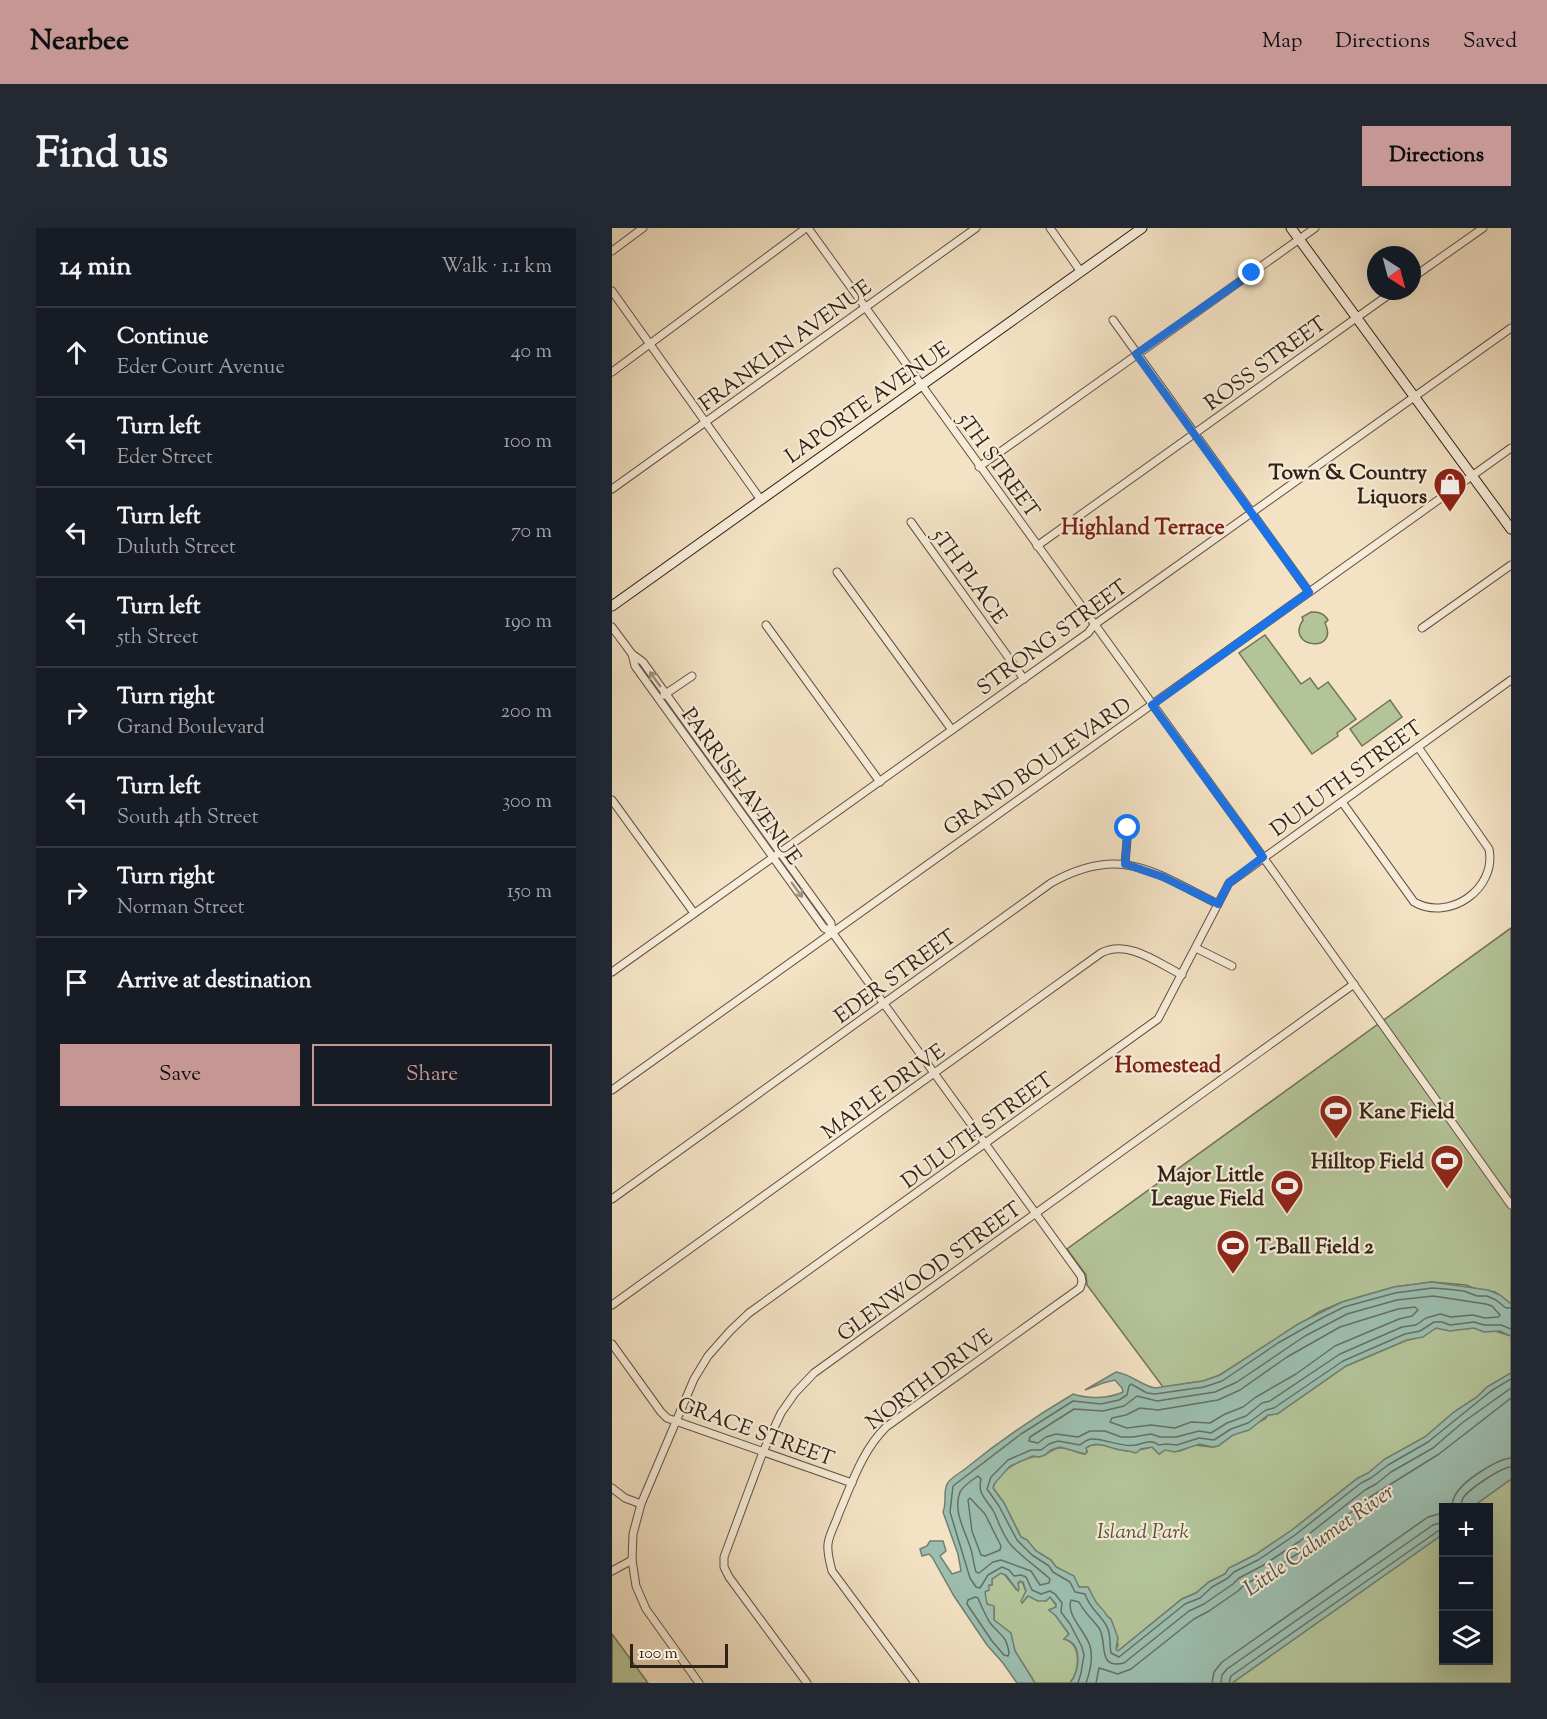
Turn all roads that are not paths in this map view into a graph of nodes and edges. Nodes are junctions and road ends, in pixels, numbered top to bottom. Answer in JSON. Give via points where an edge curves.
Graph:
{"nodes":[{"id":1,"x":643,"y":228,"type":"edge"},
{"id":2,"x":807,"y":228,"type":"edge"},
{"id":3,"x":976,"y":228,"type":"edge"},
{"id":4,"x":1050,"y":228,"type":"edge"},
{"id":5,"x":1142,"y":228,"type":"edge"},
{"id":6,"x":1291,"y":228,"type":"edge"},
{"id":7,"x":1315,"y":228,"type":"edge"},
{"id":8,"x":1483,"y":228,"type":"edge"},
{"id":9,"x":1300,"y":239,"type":"junction"},
{"id":10,"x":612,"y":251,"type":"edge"},
{"id":11,"x":1081,"y":272,"type":"junction"},
{"id":12,"x":1421,"y":272,"type":"edge"},
{"id":13,"x":612,"y":291,"type":"edge"},
{"id":14,"x":1381,"y":300,"type":"edge"},
{"id":15,"x":866,"y":308,"type":"junction"},
{"id":16,"x":1357,"y":317,"type":"junction"},
{"id":17,"x":1113,"y":320,"type":"dead end"},
{"id":18,"x":1511,"y":328,"type":"edge"},
{"id":19,"x":650,"y":345,"type":"junction"},
{"id":20,"x":1136,"y":354,"type":"junction"},
{"id":21,"x":612,"y":372,"type":"edge"},
{"id":22,"x":921,"y":386,"type":"junction"},
{"id":23,"x":1415,"y":397,"type":"junction"},
{"id":24,"x":706,"y":422,"type":"junction"},
{"id":25,"x":1194,"y":434,"type":"junction"},
{"id":26,"x":1511,"y":448,"type":"edge"},
{"id":27,"x":980,"y":466,"type":"junction"},
{"id":28,"x":1472,"y":476,"type":"junction"},
{"id":29,"x":612,"y":489,"type":"edge"},
{"id":30,"x":761,"y":500,"type":"junction"},
{"id":31,"x":1251,"y":513,"type":"junction"},
{"id":32,"x":911,"y":522,"type":"dead end"},
{"id":33,"x":1511,"y":529,"type":"edge"},
{"id":34,"x":1037,"y":546,"type":"junction"},
{"id":35,"x":1511,"y":565,"type":"edge"},
{"id":36,"x":837,"y":572,"type":"dead end"},
{"id":37,"x":1309,"y":592,"type":"junction"},
{"id":38,"x":612,"y":606,"type":"edge"},
{"id":39,"x":766,"y":625,"type":"dead end"},
{"id":40,"x":1094,"y":625,"type":"junction"},
{"id":41,"x":612,"y":627,"type":"edge"},
{"id":42,"x":1422,"y":628,"type":"dead end"},
{"id":43,"x":632,"y":654,"type":"junction"},
{"id":44,"x":692,"y":676,"type":"dead end"},
{"id":45,"x":1024,"y":679,"type":"junction"},
{"id":46,"x":1511,"y":680,"type":"edge"},
{"id":47,"x":666,"y":694,"type":"junction"},
{"id":48,"x":658,"y":699,"type":"junction"},
{"id":49,"x":1152,"y":705,"type":"junction"},
{"id":50,"x":952,"y":730,"type":"junction"},
{"id":51,"x":1418,"y":747,"type":"junction"},
{"id":52,"x":880,"y":782,"type":"junction"},
{"id":53,"x":612,"y":800,"type":"edge"},
{"id":54,"x":1342,"y":802,"type":"junction"},
{"id":55,"x":1128,"y":828,"type":"dead end"},
{"id":56,"x":780,"y":853,"type":"junction"},
{"id":57,"x":773,"y":857,"type":"junction"},
{"id":58,"x":1263,"y":857,"type":"junction"},
{"id":59,"x":1125,"y":864,"type":"junction"},
{"id":60,"x":1218,"y":904,"type":"junction"},
{"id":61,"x":694,"y":913,"type":"junction"},
{"id":62,"x":832,"y":932,"type":"junction"},
{"id":63,"x":1196,"y":948,"type":"junction"},
{"id":64,"x":1232,"y":966,"type":"dead end"},
{"id":65,"x":613,"y":969,"type":"edge"},
{"id":66,"x":1182,"y":975,"type":"junction"},
{"id":67,"x":1354,"y":984,"type":"junction"},
{"id":68,"x":884,"y":1004,"type":"junction"},
{"id":69,"x":934,"y":1074,"type":"junction"},
{"id":70,"x":612,"y":1090,"type":"edge"},
{"id":71,"x":986,"y":1144,"type":"junction"},
{"id":72,"x":612,"y":1199,"type":"edge"},
{"id":73,"x":1511,"y":1205,"type":"edge"},
{"id":74,"x":1036,"y":1214,"type":"junction"},
{"id":75,"x":1082,"y":1282,"type":"joint"},
{"id":76,"x":612,"y":1305,"type":"edge"},
{"id":77,"x":612,"y":1344,"type":"edge"},
{"id":78,"x":675,"y":1422,"type":"junction"},
{"id":79,"x":763,"y":1452,"type":"junction"},
{"id":80,"x":852,"y":1483,"type":"junction"},
{"id":81,"x":612,"y":1488,"type":"edge"},
{"id":82,"x":641,"y":1504,"type":"junction"},
{"id":83,"x":632,"y":1560,"type":"junction"},
{"id":84,"x":612,"y":1571,"type":"edge"},
{"id":85,"x":699,"y":1683,"type":"edge"},
{"id":86,"x":807,"y":1683,"type":"edge"},
{"id":87,"x":915,"y":1683,"type":"edge"}],
"edges":[{"from":1,"to":10,"type":"street"},
{"from":2,"to":15,"type":"street","name":"5TH STREET"},
{"from":2,"to":19,"type":"street"},
{"from":3,"to":15,"type":"street","name":"FRANKLIN AVENUE"},
{"from":4,"to":11,"type":"street"},
{"from":5,"to":11,"type":"street","name":"LAPORTE AVENUE"},
{"from":6,"to":9,"type":"street"},
{"from":7,"to":9,"type":"street"},
{"from":8,"to":12,"type":"street"},
{"from":9,"to":16,"type":"street"},
{"from":9,"to":20,"type":"street"},
{"from":11,"to":22,"type":"street","name":"LAPORTE AVENUE"},
{"from":13,"to":19,"type":"street"},
{"from":14,"to":16,"type":"street","name":"ROSS STREET"},
{"from":15,"to":22,"type":"street","name":"5TH STREET"},
{"from":15,"to":24,"type":"street","name":"FRANKLIN AVENUE"},
{"from":16,"to":23,"type":"street"},
{"from":16,"to":25,"type":"street","name":"ROSS STREET"},
{"from":17,"to":20,"type":"street"},
{"from":18,"to":23,"type":"street","name":"STRONG STREET"},
{"from":19,"to":21,"type":"street"},
{"from":19,"to":24,"type":"street"},
{"from":20,"to":25,"type":"street"},
{"from":20,"to":27,"type":"street"},
{"from":22,"to":27,"type":"street","name":"5TH STREET"},
{"from":22,"to":30,"type":"street","name":"LAPORTE AVENUE"},
{"from":23,"to":28,"type":"street"},
{"from":23,"to":31,"type":"street","name":"STRONG STREET"},
{"from":24,"to":29,"type":"street","name":"FRANKLIN AVENUE"},
{"from":24,"to":30,"type":"street"},
{"from":25,"to":31,"type":"street"},
{"from":25,"to":34,"type":"street","name":"ROSS STREET"},
{"from":26,"to":28,"type":"street","name":"GRAND BOULEVARD"},
{"from":27,"to":34,"type":"street","name":"5TH STREET"},
{"from":28,"to":33,"type":"street"},
{"from":28,"to":37,"type":"street","name":"GRAND BOULEVARD"},
{"from":30,"to":38,"type":"street","name":"LAPORTE AVENUE"},
{"from":31,"to":37,"type":"street"},
{"from":31,"to":40,"type":"street","name":"STRONG STREET"},
{"from":32,"to":45,"type":"street","name":"5TH PLACE"},
{"from":34,"to":40,"type":"street","name":"5TH STREET"},
{"from":35,"to":42,"type":"street"},
{"from":36,"to":50,"type":"street"},
{"from":37,"to":49,"type":"street","name":"GRAND BOULEVARD"},
{"from":39,"to":52,"type":"street"},
{"from":40,"to":45,"type":"street","name":"STRONG STREET"},
{"from":40,"to":49,"type":"street","name":"5TH STREET"},
{"from":41,"to":43,"type":"street","name":"PARRISH AVENUE"},
{"from":47,"to":43,"type":"street","name":"PARRISH AVENUE","one_way":true},
{"from":43,"to":48,"type":"street","name":"PARRISH AVENUE","via":[[635,666]]},
{"from":44,"to":47,"type":"street"},
{"from":45,"to":50,"type":"street","name":"STRONG STREET"},
{"from":46,"to":51,"type":"street","name":"DULUTH STREET"},
{"from":47,"to":48,"type":"street"},
{"from":47,"to":56,"type":"street","name":"PARRISH AVENUE"},
{"from":48,"to":57,"type":"street","name":"PARRISH AVENUE"},
{"from":49,"to":58,"type":"street","name":"5TH STREET"},
{"from":49,"to":62,"type":"street","name":"GRAND BOULEVARD"},
{"from":50,"to":52,"type":"street","name":"STRONG STREET"},
{"from":51,"to":54,"type":"street","name":"DULUTH STREET"},
{"from":51,"to":54,"type":"street","via":[[1489,849],[1489,870],[1467,898],[1446,908],[1432,909],[1414,902]]},
{"from":52,"to":56,"type":"street","name":"STRONG STREET"},
{"from":53,"to":61,"type":"street"},
{"from":54,"to":58,"type":"street","name":"DULUTH STREET"},
{"from":55,"to":59,"type":"street"},
{"from":56,"to":57,"type":"street","name":"STRONG STREET"},
{"from":56,"to":62,"type":"street","name":"PARRISH AVENUE","via":[[831,923]]},
{"from":57,"to":61,"type":"street","name":"STRONG STREET"},
{"from":57,"to":62,"type":"street","name":"PARRISH AVENUE","one_way":true,"via":[[824,927]]},
{"from":58,"to":60,"type":"street","name":"DULUTH STREET","via":[[1229,883]]},
{"from":58,"to":67,"type":"street","name":"5TH STREET"},
{"from":59,"to":60,"type":"street","name":"EDER STREET","via":[[1154,873]]},
{"from":59,"to":68,"type":"street","name":"EDER STREET","via":[[1090,866],[1051,883]]},
{"from":60,"to":63,"type":"street","name":"DULUTH STREET"},
{"from":61,"to":65,"type":"street","name":"STRONG STREET"},
{"from":62,"to":68,"type":"street","name":"PARRISH AVENUE"},
{"from":62,"to":70,"type":"street","name":"GRAND BOULEVARD"},
{"from":63,"to":64,"type":"street"},
{"from":63,"to":66,"type":"street","name":"DULUTH STREET"},
{"from":66,"to":69,"type":"street","name":"MAPLE DRIVE","via":[[1130,950],[1107,950]]},
{"from":66,"to":71,"type":"street","name":"DULUTH STREET","via":[[1158,1019]]},
{"from":67,"to":73,"type":"street","name":"5TH STREET"},
{"from":67,"to":74,"type":"street","name":"GLENWOOD STREET"},
{"from":68,"to":69,"type":"street","name":"PARRISH AVENUE"},
{"from":68,"to":72,"type":"street","name":"EDER STREET"},
{"from":69,"to":71,"type":"street","name":"PARRISH AVENUE"},
{"from":69,"to":76,"type":"street","name":"MAPLE DRIVE"},
{"from":71,"to":74,"type":"street","name":"PARRISH AVENUE"},
{"from":71,"to":78,"type":"street","name":"DULUTH STREET","via":[[749,1313],[708,1356]]},
{"from":74,"to":75,"type":"street","name":"PARRISH AVENUE"},
{"from":74,"to":79,"type":"street","name":"GLENWOOD STREET","via":[[814,1373],[780,1413]]},
{"from":75,"to":80,"type":"street","name":"NORTH DRIVE","via":[[1080,1288],[886,1427],[865,1453]]},
{"from":77,"to":78,"type":"street","name":"GRACE STREET","via":[[661,1412]]},
{"from":78,"to":79,"type":"street","name":"GRACE STREET"},
{"from":78,"to":82,"type":"street","name":"DULUTH STREET"},
{"from":79,"to":80,"type":"street","name":"GRACE STREET"},
{"from":79,"to":86,"type":"street","name":"GLENWOOD STREET","via":[[726,1547],[724,1567]]},
{"from":80,"to":87,"type":"street","name":"NORTH DRIVE","via":[[828,1542],[832,1571]]},
{"from":81,"to":82,"type":"street"},
{"from":82,"to":83,"type":"street","name":"DULUTH STREET","via":[[633,1534]]},
{"from":83,"to":84,"type":"street"},
{"from":83,"to":85,"type":"street","name":"DULUTH STREET","via":[[636,1586],[646,1609]]}]}
